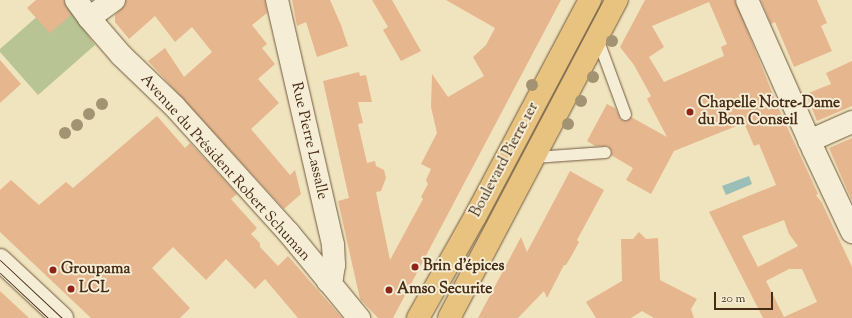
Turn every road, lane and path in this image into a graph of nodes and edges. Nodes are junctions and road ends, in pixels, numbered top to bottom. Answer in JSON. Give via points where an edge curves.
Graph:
{"nodes":[{"id":1,"x":76,"y":0,"type":"edge"},
{"id":2,"x":114,"y":0,"type":"edge"},
{"id":3,"x":277,"y":0,"type":"edge"},
{"id":4,"x":590,"y":0,"type":"edge"},
{"id":5,"x":617,"y":0,"type":"edge"},
{"id":6,"x":747,"y":0,"type":"edge"},
{"id":7,"x":89,"y":18,"type":"junction"},
{"id":8,"x":597,"y":38,"type":"junction"},
{"id":9,"x":625,"y":114,"type":"dead end"},
{"id":10,"x":852,"y":122,"type":"edge"},
{"id":11,"x":809,"y":141,"type":"junction"},
{"id":12,"x":605,"y":152,"type":"dead end"},
{"id":13,"x":534,"y":158,"type":"junction"},
{"id":14,"x":852,"y":232,"type":"edge"},
{"id":15,"x":0,"y":260,"type":"edge"},
{"id":16,"x":328,"y":281,"type":"junction"},
{"id":17,"x":62,"y":318,"type":"edge"},
{"id":18,"x":359,"y":318,"type":"edge"},
{"id":19,"x":418,"y":318,"type":"edge"},
{"id":20,"x":449,"y":318,"type":"edge"}],
"edges":[{"from":1,"to":7,"type":"street","name":"Avenue du Président Robert Schuman"},
{"from":2,"to":7,"type":"street"},
{"from":3,"to":16,"type":"street","name":"Rue Pierre Lassalle","via":[[333,246],[334,265],[332,277]]},
{"from":4,"to":19,"type":"main road","name":"Boulevard Pierre 1er","via":[[475,217]]},
{"from":5,"to":8,"type":"main road","name":"Boulevard Pierre 1er"},
{"from":6,"to":11,"type":"street"},
{"from":7,"to":16,"type":"street","name":"Avenue du Président Robert Schuman","via":[[126,61],[190,124],[288,232]]},
{"from":8,"to":9,"type":"lane"},
{"from":8,"to":13,"type":"main road","name":"Boulevard Pierre 1er"},
{"from":10,"to":11,"type":"street"},
{"from":11,"to":14,"type":"street"},
{"from":12,"to":13,"type":"lane"},
{"from":13,"to":20,"type":"main road","name":"Boulevard Pierre 1er"},
{"from":15,"to":17,"type":"street"},
{"from":16,"to":18,"type":"street","name":"Avenue du Président Robert Schuman"}]}
